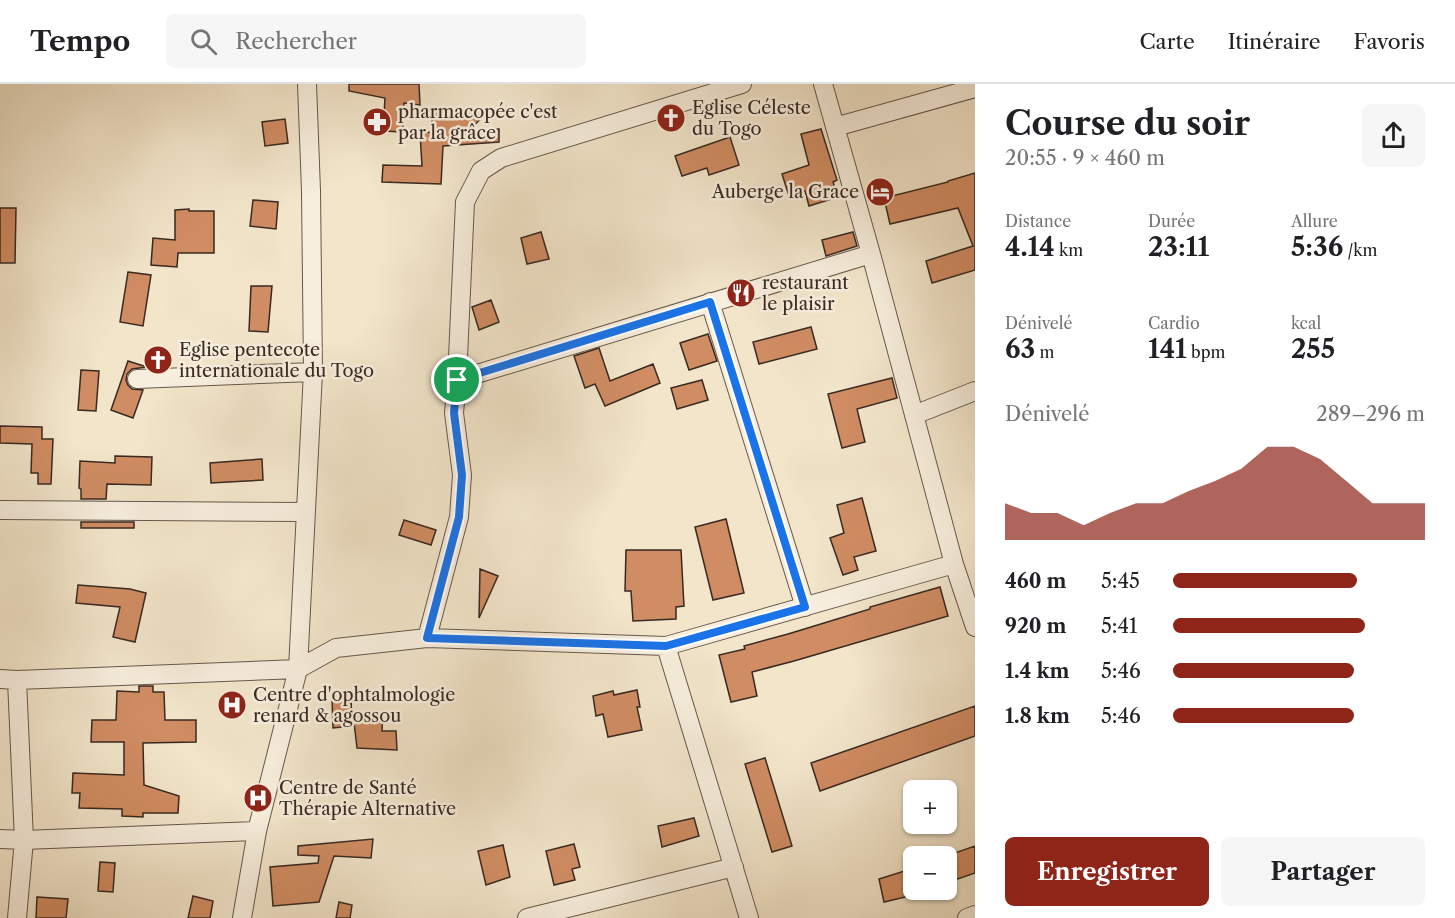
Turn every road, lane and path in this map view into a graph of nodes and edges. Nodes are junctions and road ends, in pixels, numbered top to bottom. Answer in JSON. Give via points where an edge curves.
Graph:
{"nodes":[{"id":1,"x":307,"y":84,"type":"edge"},
{"id":2,"x":742,"y":84,"type":"edge"},
{"id":3,"x":823,"y":84,"type":"edge"},
{"id":4,"x":975,"y":88,"type":"edge"},
{"id":5,"x":689,"y":92,"type":"edge"},
{"id":6,"x":835,"y":127,"type":"junction"},
{"id":7,"x":872,"y":254,"type":"junction"},
{"id":8,"x":710,"y":302,"type":"junction"},
{"id":9,"x":313,"y":372,"type":"junction"},
{"id":10,"x":137,"y":379,"type":"dead end"},
{"id":11,"x":457,"y":380,"type":"junction"},
{"id":12,"x":975,"y":391,"type":"edge"},
{"id":13,"x":914,"y":415,"type":"junction"},
{"id":14,"x":0,"y":510,"type":"edge"},
{"id":15,"x":306,"y":512,"type":"junction"},
{"id":16,"x":954,"y":564,"type":"junction"},
{"id":17,"x":805,"y":607,"type":"junction"},
{"id":18,"x":975,"y":627,"type":"edge"},
{"id":19,"x":427,"y":638,"type":"junction"},
{"id":20,"x":666,"y":646,"type":"junction"},
{"id":21,"x":298,"y":669,"type":"junction"},
{"id":22,"x":8,"y":679,"type":"edge"},
{"id":23,"x":257,"y":831,"type":"junction"},
{"id":24,"x":0,"y":839,"type":"edge"},
{"id":25,"x":24,"y":840,"type":"junction"},
{"id":26,"x":734,"y":867,"type":"junction"},
{"id":27,"x":975,"y":915,"type":"edge"},
{"id":28,"x":17,"y":918,"type":"edge"},
{"id":29,"x":242,"y":918,"type":"edge"},
{"id":30,"x":527,"y":918,"type":"edge"},
{"id":31,"x":749,"y":918,"type":"edge"},
{"id":32,"x":967,"y":918,"type":"edge"}],
"edges":[{"from":1,"to":9,"type":"street"},
{"from":2,"to":5,"type":"street"},
{"from":3,"to":6,"type":"street"},
{"from":4,"to":6,"type":"street"},
{"from":5,"to":11,"type":"street","via":[[501,159],[481,171],[465,202]]},
{"from":6,"to":7,"type":"street"},
{"from":7,"to":8,"type":"street"},
{"from":7,"to":13,"type":"street"},
{"from":8,"to":11,"type":"street"},
{"from":8,"to":17,"type":"street"},
{"from":9,"to":10,"type":"street"},
{"from":9,"to":15,"type":"street"},
{"from":11,"to":19,"type":"street","via":[[454,413],[462,475],[459,517]]},
{"from":12,"to":13,"type":"street"},
{"from":13,"to":16,"type":"street"},
{"from":14,"to":15,"type":"street"},
{"from":15,"to":21,"type":"street"},
{"from":16,"to":17,"type":"street"},
{"from":16,"to":18,"type":"street"},
{"from":17,"to":20,"type":"street"},
{"from":19,"to":20,"type":"street"},
{"from":19,"to":21,"type":"street","via":[[336,648]]},
{"from":20,"to":26,"type":"street"},
{"from":21,"to":22,"type":"street"},
{"from":21,"to":23,"type":"street"},
{"from":22,"to":25,"type":"street"},
{"from":23,"to":25,"type":"street"},
{"from":23,"to":29,"type":"street"},
{"from":24,"to":25,"type":"street"},
{"from":25,"to":28,"type":"street"},
{"from":26,"to":30,"type":"street"},
{"from":26,"to":31,"type":"street"},
{"from":27,"to":32,"type":"street"}]}
